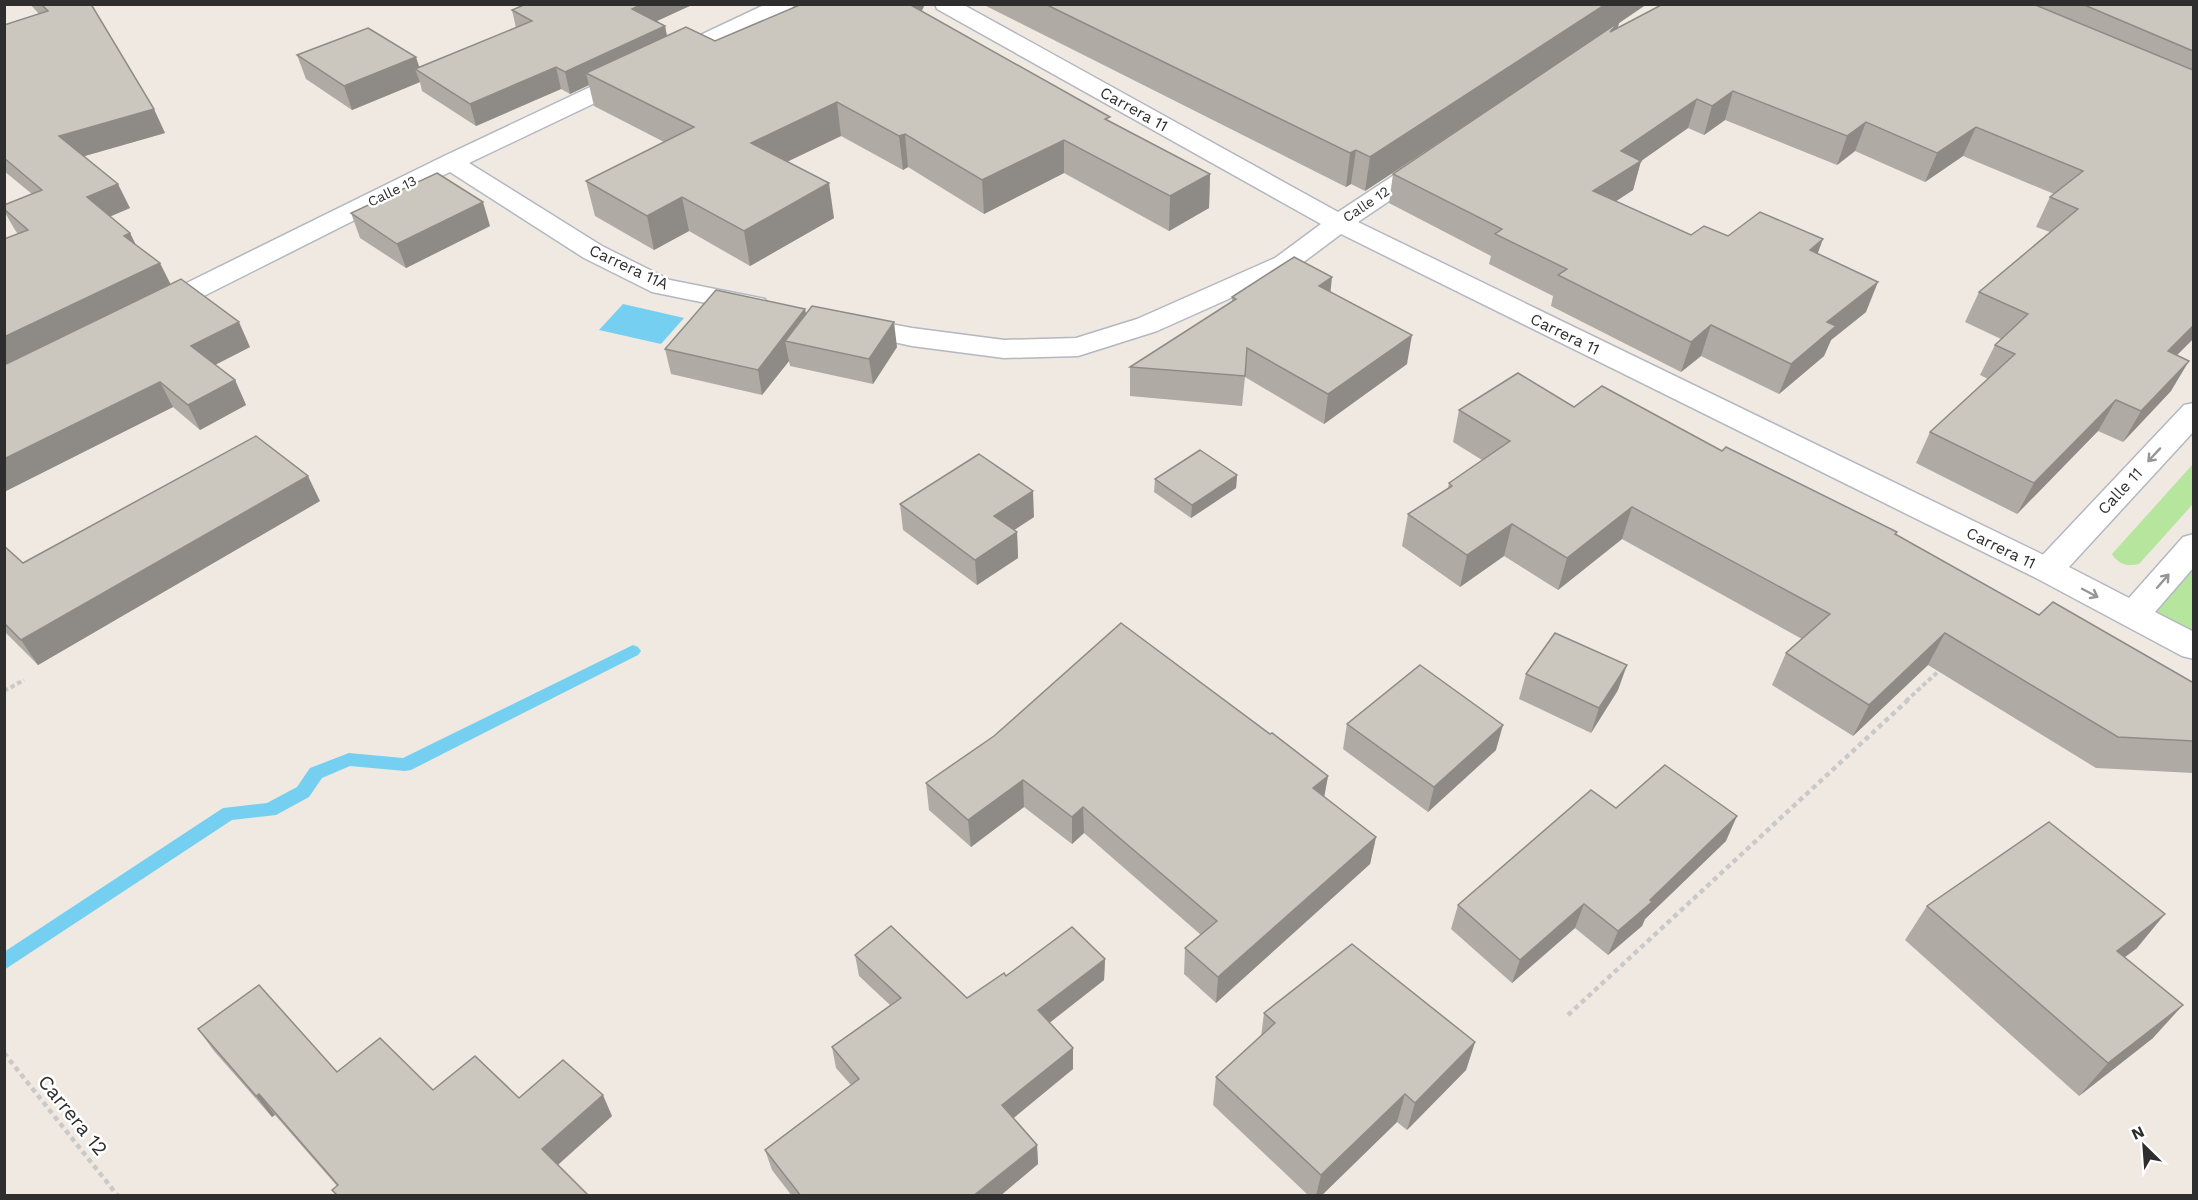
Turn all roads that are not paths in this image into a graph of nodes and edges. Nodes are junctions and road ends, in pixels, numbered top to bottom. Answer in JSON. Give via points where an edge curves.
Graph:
{"nodes":[{"id":1,"x":784,"y":4,"type":"edge"},
{"id":2,"x":945,"y":4,"type":"edge"},
{"id":3,"x":1448,"y":150,"type":"edge"},
{"id":4,"x":451,"y":162,"type":"junction"},
{"id":5,"x":1339,"y":223,"type":"junction"},
{"id":6,"x":779,"y":310,"type":"edge"},
{"id":7,"x":824,"y":319,"type":"edge"},
{"id":8,"x":129,"y":322,"type":"edge"},
{"id":9,"x":2193,"y":412,"type":"edge"},
{"id":10,"x":2193,"y":545,"type":"edge"},
{"id":11,"x":2047,"y":570,"type":"junction"},
{"id":12,"x":2133,"y":616,"type":"junction"},
{"id":13,"x":2193,"y":647,"type":"edge"}],
"edges":[{"from":1,"to":4,"type":"street","name":"Calle 13"},
{"from":2,"to":5,"type":"street","name":"Carrera 11"},
{"from":3,"to":5,"type":"street","name":"Calle 12"},
{"from":4,"to":6,"type":"street","name":"Carrera 11A","via":[[592,252],[662,286]]},
{"from":4,"to":8,"type":"street","name":"Calle 13"},
{"from":5,"to":7,"type":"street","name":"Calle 12","via":[[1284,264],[1147,325],[1078,347],[1004,349],[912,338]]},
{"from":5,"to":11,"type":"street","name":"Carrera 11"},
{"from":9,"to":11,"type":"street","name":"Calle 11","one_way":true},
{"from":12,"to":10,"type":"street","one_way":true},
{"from":11,"to":12,"type":"street","name":"Carrera 11","one_way":true},
{"from":12,"to":13,"type":"street","name":"Carrera 11"}]}
